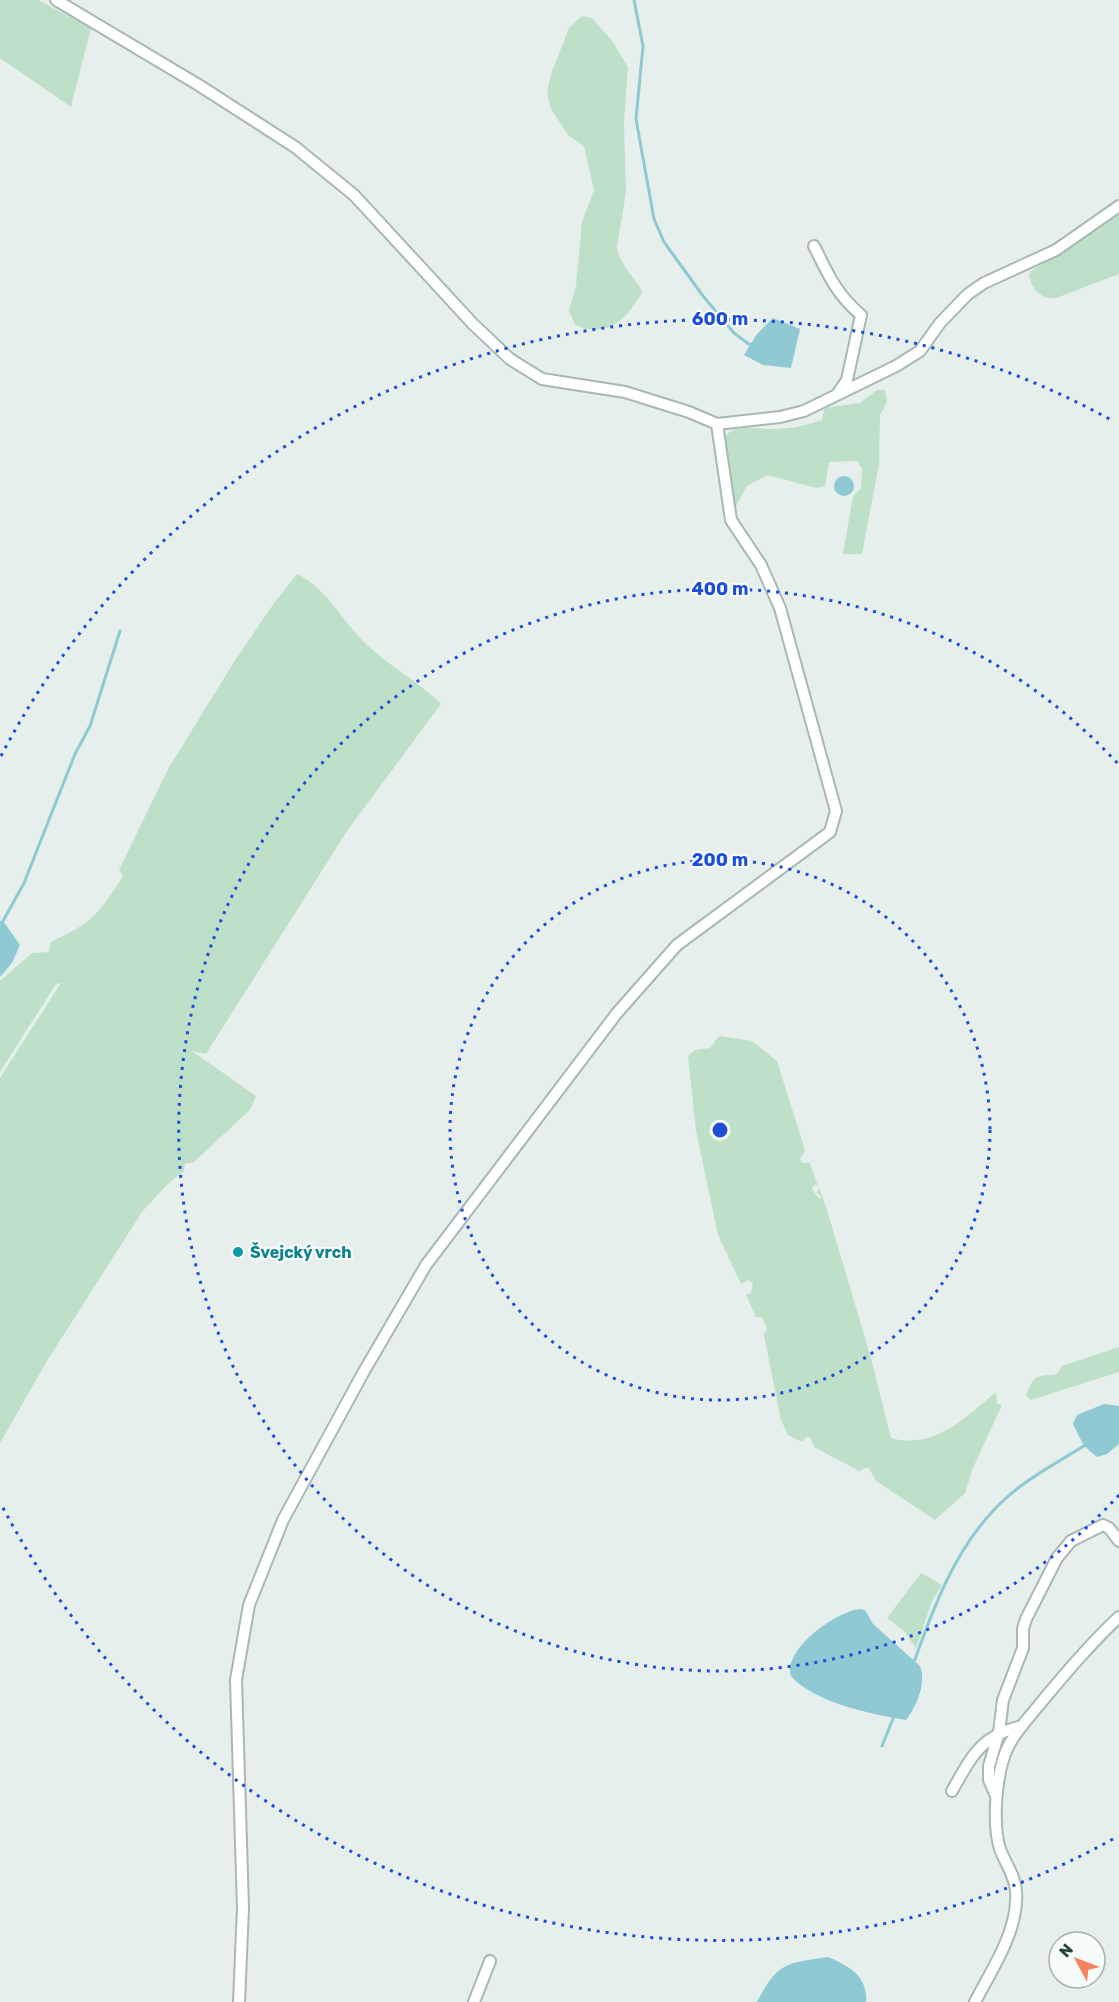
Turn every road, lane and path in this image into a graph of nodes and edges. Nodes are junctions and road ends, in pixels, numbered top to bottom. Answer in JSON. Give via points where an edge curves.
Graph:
{"nodes":[{"id":1,"x":56,"y":0,"type":"edge"},
{"id":2,"x":1119,"y":206,"type":"edge"},
{"id":3,"x":814,"y":246,"type":"dead end"},
{"id":4,"x":836,"y":395,"type":"junction"},
{"id":5,"x":717,"y":424,"type":"junction"},
{"id":6,"x":1119,"y":1541,"type":"edge"},
{"id":7,"x":1119,"y":1617,"type":"edge"},
{"id":8,"x":1022,"y":1726,"type":"junction"},
{"id":9,"x":999,"y":1732,"type":"junction"},
{"id":10,"x":952,"y":1791,"type":"dead end"},
{"id":11,"x":996,"y":1797,"type":"junction"},
{"id":12,"x":489,"y":1960,"type":"dead end"},
{"id":13,"x":239,"y":2002,"type":"edge"},
{"id":14,"x":474,"y":2002,"type":"edge"},
{"id":15,"x":975,"y":2002,"type":"edge"}],
"edges":[{"from":1,"to":5,"type":"street","via":[[295,147],[354,195],[510,359],[542,379],[625,392]]},
{"from":2,"to":4,"type":"street","via":[[1056,250],[984,283],[940,323],[921,351]]},
{"from":3,"to":4,"type":"street","via":[[836,291],[861,315],[847,380]]},
{"from":4,"to":5,"type":"street","via":[[804,411],[780,417]]},
{"from":5,"to":13,"type":"street","via":[[731,520],[761,565],[780,608],[836,811],[834,822],[830,832],[815,845],[677,945],[616,1012],[426,1265],[284,1520],[249,1605],[236,1680],[243,1908]]},
{"from":6,"to":9,"type":"street","via":[[1103,1525],[1071,1541],[1057,1558],[1026,1619],[1023,1648],[1006,1689]]},
{"from":7,"to":8,"type":"street"},
{"from":8,"to":9,"type":"street"},
{"from":8,"to":11,"type":"street","via":[[1007,1749]]},
{"from":9,"to":10,"type":"street","via":[[969,1760]]},
{"from":9,"to":11,"type":"street","via":[[989,1766],[989,1780]]},
{"from":11,"to":15,"type":"street","via":[[1000,1849],[1013,1879],[1015,1908],[1012,1923]]},
{"from":12,"to":14,"type":"street"}]}
